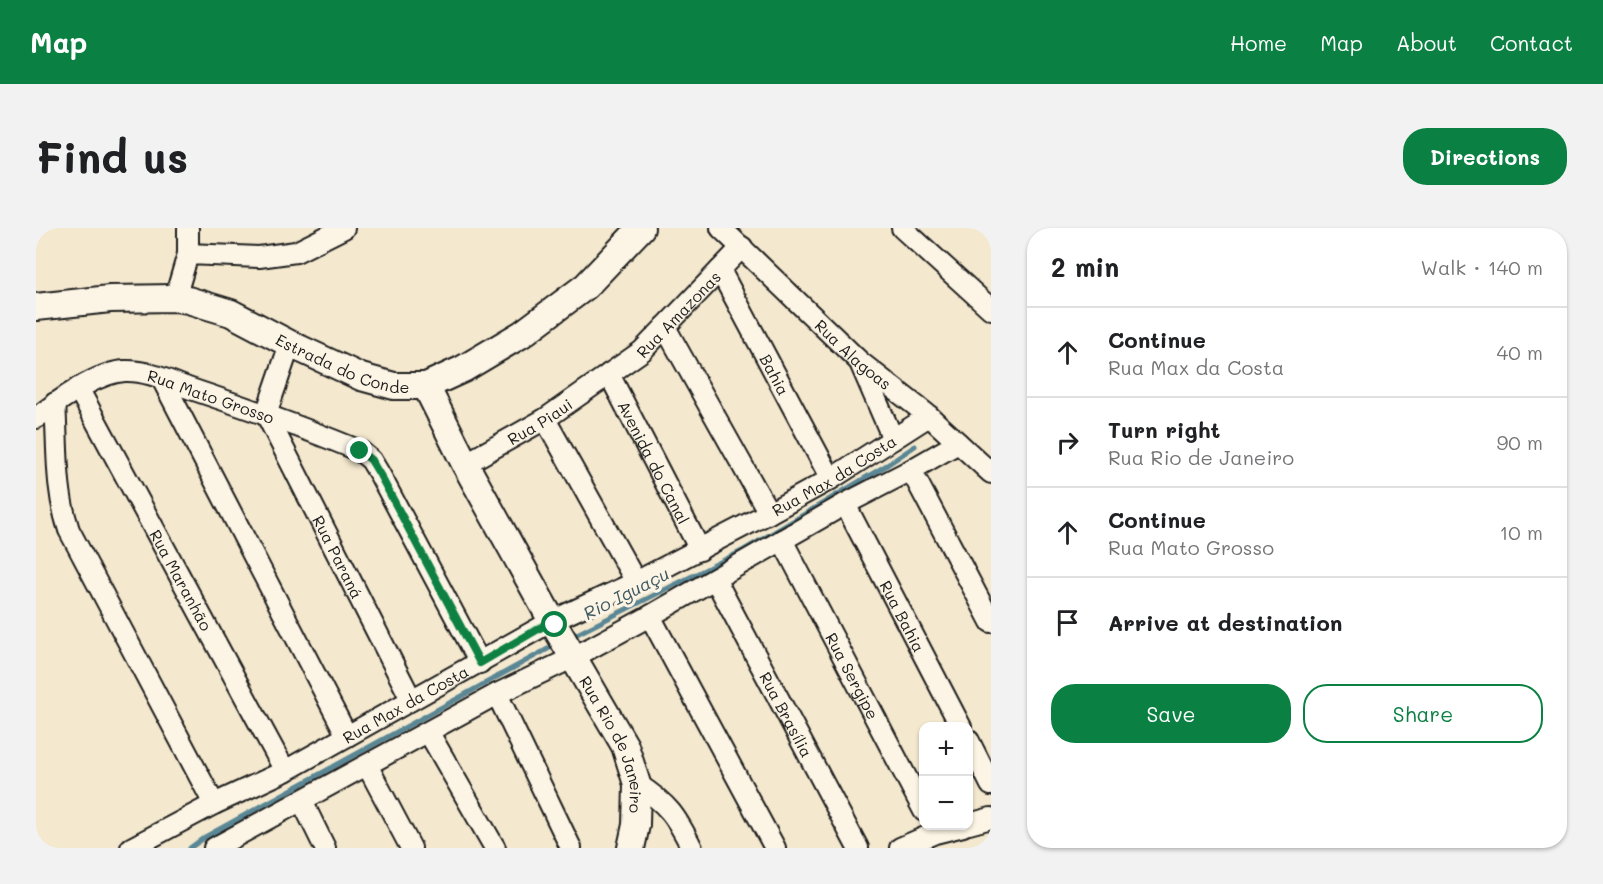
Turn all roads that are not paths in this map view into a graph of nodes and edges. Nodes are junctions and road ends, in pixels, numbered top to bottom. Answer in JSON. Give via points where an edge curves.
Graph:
{"nodes":[{"id":1,"x":188,"y":228,"type":"edge"},
{"id":2,"x":344,"y":228,"type":"edge"},
{"id":3,"x":641,"y":228,"type":"edge"},
{"id":4,"x":721,"y":228,"type":"edge"},
{"id":5,"x":902,"y":228,"type":"edge"},
{"id":6,"x":742,"y":247,"type":"junction"},
{"id":7,"x":188,"y":254,"type":"junction"},
{"id":8,"x":720,"y":270,"type":"junction"},
{"id":9,"x":175,"y":298,"type":"junction"},
{"id":10,"x":36,"y":308,"type":"edge"},
{"id":11,"x":991,"y":309,"type":"edge"},
{"id":12,"x":665,"y":327,"type":"junction"},
{"id":13,"x":290,"y":344,"type":"junction"},
{"id":14,"x":860,"y":362,"type":"junction"},
{"id":15,"x":609,"y":374,"type":"junction"},
{"id":16,"x":162,"y":379,"type":"junction"},
{"id":17,"x":426,"y":386,"type":"junction"},
{"id":18,"x":78,"y":388,"type":"junction"},
{"id":19,"x":55,"y":404,"type":"junction"},
{"id":20,"x":266,"y":414,"type":"junction"},
{"id":21,"x":929,"y":416,"type":"junction"},
{"id":22,"x":36,"y":418,"type":"edge"},
{"id":23,"x":545,"y":419,"type":"junction"},
{"id":24,"x":892,"y":439,"type":"junction"},
{"id":25,"x":958,"y":443,"type":"junction"},
{"id":26,"x":465,"y":464,"type":"junction"},
{"id":27,"x":911,"y":470,"type":"junction"},
{"id":28,"x":991,"y":473,"type":"edge"},
{"id":29,"x":831,"y":479,"type":"junction"},
{"id":30,"x":845,"y":504,"type":"junction"},
{"id":31,"x":769,"y":513,"type":"junction"},
{"id":32,"x":782,"y":540,"type":"junction"},
{"id":33,"x":700,"y":550,"type":"junction"},
{"id":34,"x":715,"y":579,"type":"junction"},
{"id":35,"x":636,"y":582,"type":"junction"},
{"id":36,"x":650,"y":616,"type":"junction"},
{"id":37,"x":991,"y":622,"type":"edge"},
{"id":38,"x":554,"y":623,"type":"junction"},
{"id":39,"x":574,"y":656,"type":"junction"},
{"id":40,"x":480,"y":663,"type":"junction"},
{"id":41,"x":497,"y":694,"type":"junction"},
{"id":42,"x":411,"y":699,"type":"junction"},
{"id":43,"x":959,"y":722,"type":"edge"},
{"id":44,"x":429,"y":733,"type":"junction"},
{"id":45,"x":347,"y":736,"type":"junction"},
{"id":46,"x":973,"y":749,"type":"edge"},
{"id":47,"x":367,"y":765,"type":"junction"},
{"id":48,"x":285,"y":771,"type":"junction"},
{"id":49,"x":637,"y":784,"type":"junction"},
{"id":50,"x":991,"y":785,"type":"edge"},
{"id":51,"x":302,"y":801,"type":"junction"},
{"id":52,"x":919,"y":801,"type":"edge"},
{"id":53,"x":214,"y":804,"type":"junction"},
{"id":54,"x":991,"y":818,"type":"edge"},
{"id":55,"x":973,"y":823,"type":"edge"},
{"id":56,"x":931,"y":830,"type":"edge"},
{"id":57,"x":628,"y":846,"type":"edge"},
{"id":58,"x":220,"y":847,"type":"edge"},
{"id":59,"x":131,"y":848,"type":"edge"},
{"id":60,"x":325,"y":848,"type":"edge"},
{"id":61,"x":411,"y":848,"type":"edge"},
{"id":62,"x":495,"y":848,"type":"edge"},
{"id":63,"x":570,"y":848,"type":"edge"},
{"id":64,"x":692,"y":848,"type":"edge"},
{"id":65,"x":775,"y":848,"type":"edge"},
{"id":66,"x":858,"y":848,"type":"edge"},
{"id":67,"x":900,"y":848,"type":"edge"}],
"edges":[{"from":1,"to":7,"type":"street"},
{"from":2,"to":7,"type":"street","via":[[296,252],[259,256]]},
{"from":3,"to":17,"type":"street","name":"Estrada do Conde","via":[[586,286],[522,333],[463,369]]},
{"from":4,"to":6,"type":"street","name":"Rua Alagoas"},
{"from":5,"to":11,"type":"street"},
{"from":6,"to":8,"type":"street","name":"Rua Amazonas"},
{"from":6,"to":14,"type":"street","name":"Rua Alagoas"},
{"from":7,"to":9,"type":"street"},
{"from":8,"to":12,"type":"street","name":"Rua Amazonas"},
{"from":8,"to":29,"type":"street","name":"Bahia"},
{"from":9,"to":10,"type":"street","name":"Estrada do Conde","via":[[110,299]]},
{"from":9,"to":13,"type":"street","name":"Estrada do Conde","via":[[231,313]]},
{"from":12,"to":15,"type":"street","name":"Rua Amazonas","via":[[642,351]]},
{"from":12,"to":31,"type":"street"},
{"from":13,"to":17,"type":"street","name":"Estrada do Conde","via":[[361,377],[394,386]]},
{"from":13,"to":20,"type":"street"},
{"from":14,"to":21,"type":"street","name":"Rua Alagoas"},
{"from":14,"to":24,"type":"street"},
{"from":15,"to":23,"type":"street","name":"Rua Piaui"},
{"from":15,"to":33,"type":"street","name":"Avenida do Canal"},
{"from":16,"to":18,"type":"street","name":"Rua Mato Grosso","via":[[125,371]]},
{"from":16,"to":20,"type":"street","name":"Rua Mato Grosso"},
{"from":16,"to":45,"type":"street"},
{"from":17,"to":26,"type":"street"},
{"from":18,"to":19,"type":"street","name":"Rua Mato Grosso"},
{"from":18,"to":48,"type":"street","name":"Rua Maranhão"},
{"from":19,"to":22,"type":"street","name":"Rua Mato Grosso"},
{"from":19,"to":53,"type":"street","via":[[58,485],[69,530]]},
{"from":20,"to":40,"type":"street","name":"Rua Mato Grosso","via":[[360,451],[371,460]]},
{"from":20,"to":42,"type":"street","name":"Rua Paraná"},
{"from":21,"to":24,"type":"street","name":"Rua Max da Costa"},
{"from":21,"to":25,"type":"street","name":"Rua Alagoas"},
{"from":23,"to":26,"type":"street","name":"Rua Piaui"},
{"from":23,"to":35,"type":"street"},
{"from":24,"to":29,"type":"street","name":"Rua Max da Costa"},
{"from":25,"to":27,"type":"street","name":"Rua Max da Costa"},
{"from":25,"to":28,"type":"street","name":"Rua Alagoas"},
{"from":26,"to":38,"type":"street"},
{"from":27,"to":30,"type":"street","name":"Rua Max da Costa"},
{"from":27,"to":37,"type":"street"},
{"from":29,"to":31,"type":"street","name":"Rua Max da Costa"},
{"from":30,"to":32,"type":"street","name":"Rua Max da Costa"},
{"from":30,"to":43,"type":"street","name":"Rua Bahia"},
{"from":31,"to":33,"type":"street","name":"Rua Max da Costa"},
{"from":32,"to":34,"type":"street","name":"Rua Max da Costa"},
{"from":32,"to":52,"type":"street","name":"Rua Sergipe"},
{"from":33,"to":35,"type":"street","name":"Rua Max da Costa"},
{"from":34,"to":36,"type":"street","name":"Rua Max da Costa"},
{"from":34,"to":66,"type":"street","name":"Rua Brasília"},
{"from":35,"to":38,"type":"street","name":"Rua Max da Costa"},
{"from":36,"to":39,"type":"street","name":"Rua Max da Costa"},
{"from":36,"to":65,"type":"street"},
{"from":38,"to":39,"type":"street"},
{"from":38,"to":40,"type":"street","name":"Rua Max da Costa"},
{"from":39,"to":41,"type":"street","name":"Rua Max da Costa"},
{"from":39,"to":49,"type":"street","name":"Rua Rio de Janeiro","via":[[625,746]]},
{"from":40,"to":42,"type":"street","name":"Rua Max da Costa"},
{"from":41,"to":44,"type":"street","name":"Rua Max da Costa"},
{"from":41,"to":63,"type":"street"},
{"from":42,"to":45,"type":"street","name":"Rua Max da Costa"},
{"from":44,"to":47,"type":"street","name":"Rua Max da Costa"},
{"from":44,"to":62,"type":"street"},
{"from":45,"to":48,"type":"street","name":"Rua Max da Costa"},
{"from":46,"to":50,"type":"street"},
{"from":47,"to":51,"type":"street","name":"Rua Max da Costa"},
{"from":47,"to":61,"type":"street"},
{"from":48,"to":53,"type":"street","name":"Rua Max da Costa"},
{"from":49,"to":57,"type":"street","name":"Rua Rio de Janeiro","via":[[636,825]]},
{"from":49,"to":64,"type":"street","via":[[676,817]]},
{"from":51,"to":58,"type":"street","name":"Rua Max da Costa"},
{"from":51,"to":60,"type":"street"},
{"from":53,"to":59,"type":"street","name":"Rua Max da Costa"},
{"from":54,"to":55,"type":"street"},
{"from":56,"to":67,"type":"street"}]}
